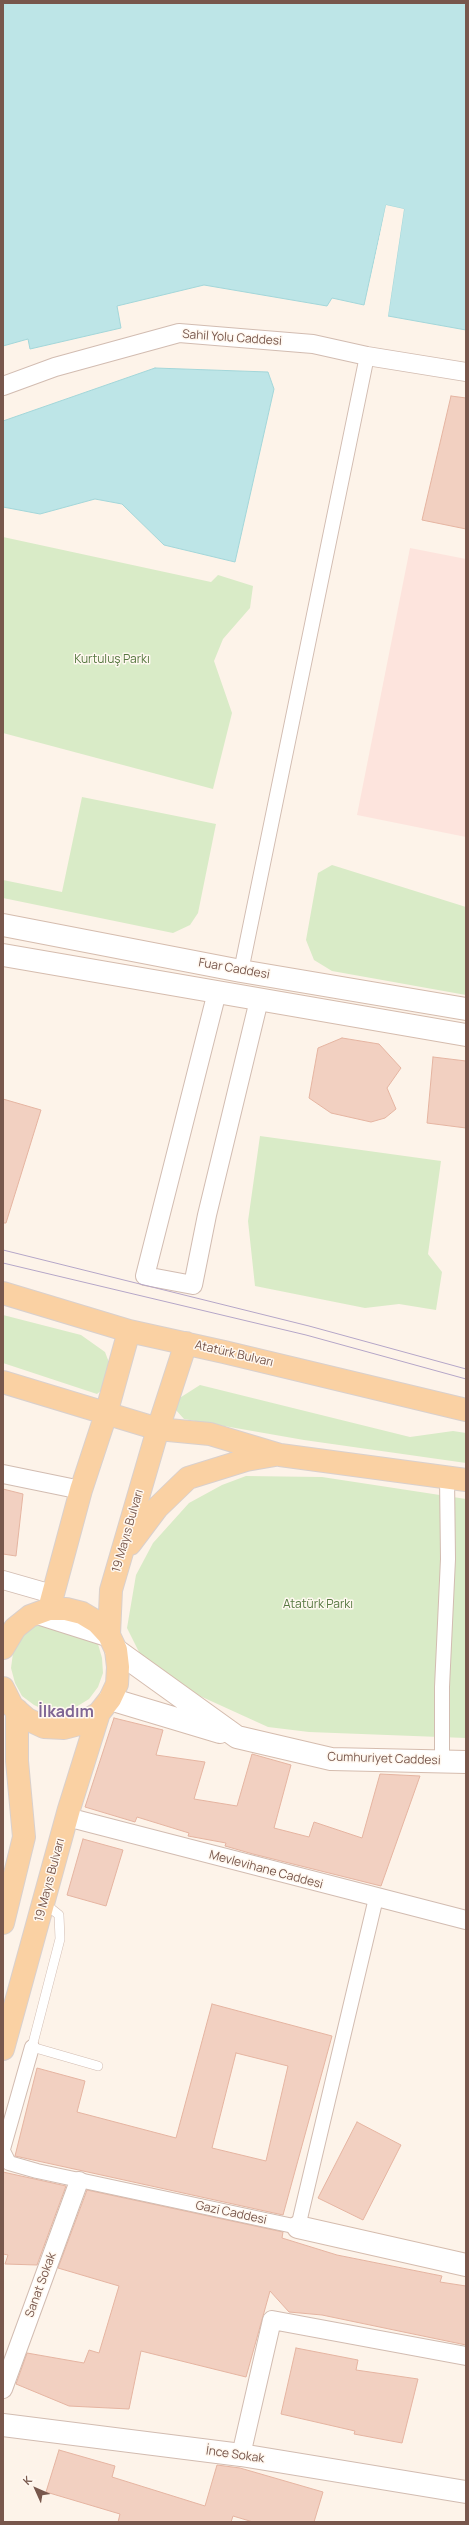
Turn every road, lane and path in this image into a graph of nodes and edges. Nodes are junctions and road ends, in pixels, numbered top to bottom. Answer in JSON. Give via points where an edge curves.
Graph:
{"nodes":[{"id":1,"x":367,"y":356,"type":"junction"},
{"id":2,"x":466,"y":372,"type":"edge"},
{"id":3,"x":3,"y":386,"type":"edge"},
{"id":4,"x":3,"y":925,"type":"edge"},
{"id":5,"x":3,"y":955,"type":"edge"},
{"id":6,"x":241,"y":971,"type":"junction"},
{"id":7,"x":217,"y":992,"type":"junction"},
{"id":8,"x":259,"y":1000,"type":"junction"},
{"id":9,"x":466,"y":1009,"type":"edge"},
{"id":10,"x":466,"y":1035,"type":"edge"},
{"id":11,"x":3,"y":1293,"type":"edge"},
{"id":12,"x":129,"y":1331,"type":"junction"},
{"id":13,"x":186,"y":1343,"type":"junction"},
{"id":14,"x":3,"y":1382,"type":"edge"},
{"id":15,"x":466,"y":1410,"type":"edge"},
{"id":16,"x":106,"y":1414,"type":"junction"},
{"id":17,"x":158,"y":1428,"type":"junction"},
{"id":18,"x":280,"y":1455,"type":"junction"},
{"id":19,"x":3,"y":1474,"type":"edge"},
{"id":20,"x":456,"y":1478,"type":"edge"},
{"id":21,"x":81,"y":1490,"type":"junction"},
{"id":22,"x":122,"y":1554,"type":"junction"},
{"id":23,"x":3,"y":1580,"type":"edge"},
{"id":24,"x":38,"y":1607,"type":"junction"},
{"id":25,"x":115,"y":1643,"type":"junction"},
{"id":26,"x":3,"y":1648,"type":"edge"},
{"id":27,"x":9,"y":1702,"type":"edge"},
{"id":28,"x":104,"y":1706,"type":"junction"},
{"id":29,"x":237,"y":1737,"type":"junction"},
{"id":30,"x":442,"y":1762,"type":"junction"},
{"id":31,"x":466,"y":1762,"type":"edge"},
{"id":32,"x":67,"y":1817,"type":"junction"},
{"id":33,"x":376,"y":1898,"type":"junction"},
{"id":34,"x":43,"y":1903,"type":"junction"},
{"id":35,"x":466,"y":1920,"type":"edge"},
{"id":36,"x":3,"y":1923,"type":"edge"},
{"id":37,"x":32,"y":2047,"type":"junction"},
{"id":38,"x":3,"y":2049,"type":"edge"},
{"id":39,"x":98,"y":2066,"type":"dead end"},
{"id":40,"x":3,"y":2150,"type":"edge"},
{"id":41,"x":79,"y":2181,"type":"junction"},
{"id":42,"x":298,"y":2227,"type":"junction"},
{"id":43,"x":466,"y":2265,"type":"edge"},
{"id":44,"x":466,"y":2356,"type":"edge"},
{"id":45,"x":3,"y":2389,"type":"edge"},
{"id":46,"x":3,"y":2425,"type":"edge"},
{"id":47,"x":242,"y":2455,"type":"junction"},
{"id":48,"x":466,"y":2492,"type":"edge"}],
"edges":[{"from":1,"to":2,"type":"street","name":"Sahil Yolu Caddesi"},
{"from":1,"to":3,"type":"street","name":"Sahil Yolu Caddesi","via":[[314,344],[179,333],[56,367]]},
{"from":1,"to":6,"type":"street"},
{"from":4,"to":6,"type":"main road","name":"Fuar Caddesi"},
{"from":5,"to":7,"type":"main road"},
{"from":6,"to":9,"type":"main road","name":"Fuar Caddesi"},
{"from":7,"to":8,"type":"main road"},
{"from":7,"to":8,"type":"street","via":[[145,1276],[193,1285],[207,1215]]},
{"from":8,"to":10,"type":"main road"},
{"from":11,"to":12,"type":"main road","name":"Atatürk Bulvarı"},
{"from":12,"to":13,"type":"main road","name":"Atatürk Bulvarı"},
{"from":12,"to":16,"type":"main road"},
{"from":13,"to":15,"type":"main road","name":"Atatürk Bulvarı"},
{"from":13,"to":17,"type":"main road","name":"19 Mayıs Bulvarı"},
{"from":14,"to":16,"type":"main road"},
{"from":16,"to":17,"type":"main road"},
{"from":16,"to":21,"type":"main road"},
{"from":17,"to":18,"type":"main road","via":[[210,1434]]},
{"from":17,"to":22,"type":"main road","name":"19 Mayıs Bulvarı"},
{"from":18,"to":20,"type":"main road"},
{"from":18,"to":22,"type":"main road","via":[[246,1460],[188,1478],[157,1508]]},
{"from":19,"to":21,"type":"street"},
{"from":20,"to":30,"type":"street","via":[[448,1559],[442,1687]]},
{"from":21,"to":24,"type":"main road"},
{"from":22,"to":25,"type":"main road","name":"19 Mayıs Bulvarı","via":[[111,1590]]},
{"from":23,"to":24,"type":"street"},
{"from":24,"to":25,"type":"main road","via":[[82,1613],[97,1622]]},
{"from":24,"to":26,"type":"main road","via":[[15,1628]]},
{"from":25,"to":28,"type":"main road","name":"19 Mayıs Bulvarı","via":[[117,1684]]},
{"from":25,"to":29,"type":"main road","name":"Cumhuriyet Caddesi"},
{"from":27,"to":28,"type":"main road","via":[[27,1719],[44,1727],[64,1728],[83,1723]]},
{"from":27,"to":36,"type":"main road","via":[[18,1762],[24,1837]]},
{"from":28,"to":29,"type":"main road"},
{"from":28,"to":32,"type":"main road","name":"19 Mayıs Bulvarı"},
{"from":29,"to":30,"type":"main road","name":"Cumhuriyet Caddesi","via":[[331,1759]]},
{"from":30,"to":31,"type":"main road","name":"Cumhuriyet Caddesi"},
{"from":32,"to":33,"type":"street","name":"Mevlevihane Caddesi"},
{"from":32,"to":34,"type":"main road","name":"19 Mayıs Bulvarı"},
{"from":33,"to":35,"type":"street","name":"Mevlevihane Caddesi"},
{"from":33,"to":42,"type":"street"},
{"from":34,"to":37,"type":"lane","name":"Gazi Caddesi","via":[[60,1915],[60,1939]]},
{"from":34,"to":38,"type":"main road","name":"19 Mayıs Bulvarı"},
{"from":37,"to":39,"type":"lane"},
{"from":37,"to":40,"type":"street","name":"Gazi Caddesi"},
{"from":40,"to":41,"type":"street","name":"Gazi Caddesi","via":[[9,2163]]},
{"from":41,"to":42,"type":"street","name":"Gazi Caddesi"},
{"from":41,"to":45,"type":"street","name":"Sanat Sokak"},
{"from":42,"to":43,"type":"main road","name":"Gazi Caddesi"},
{"from":44,"to":47,"type":"street","via":[[272,2320]]},
{"from":46,"to":47,"type":"main road","name":"İnce Sokak"},
{"from":47,"to":48,"type":"main road","name":"İnce Sokak"}]}
